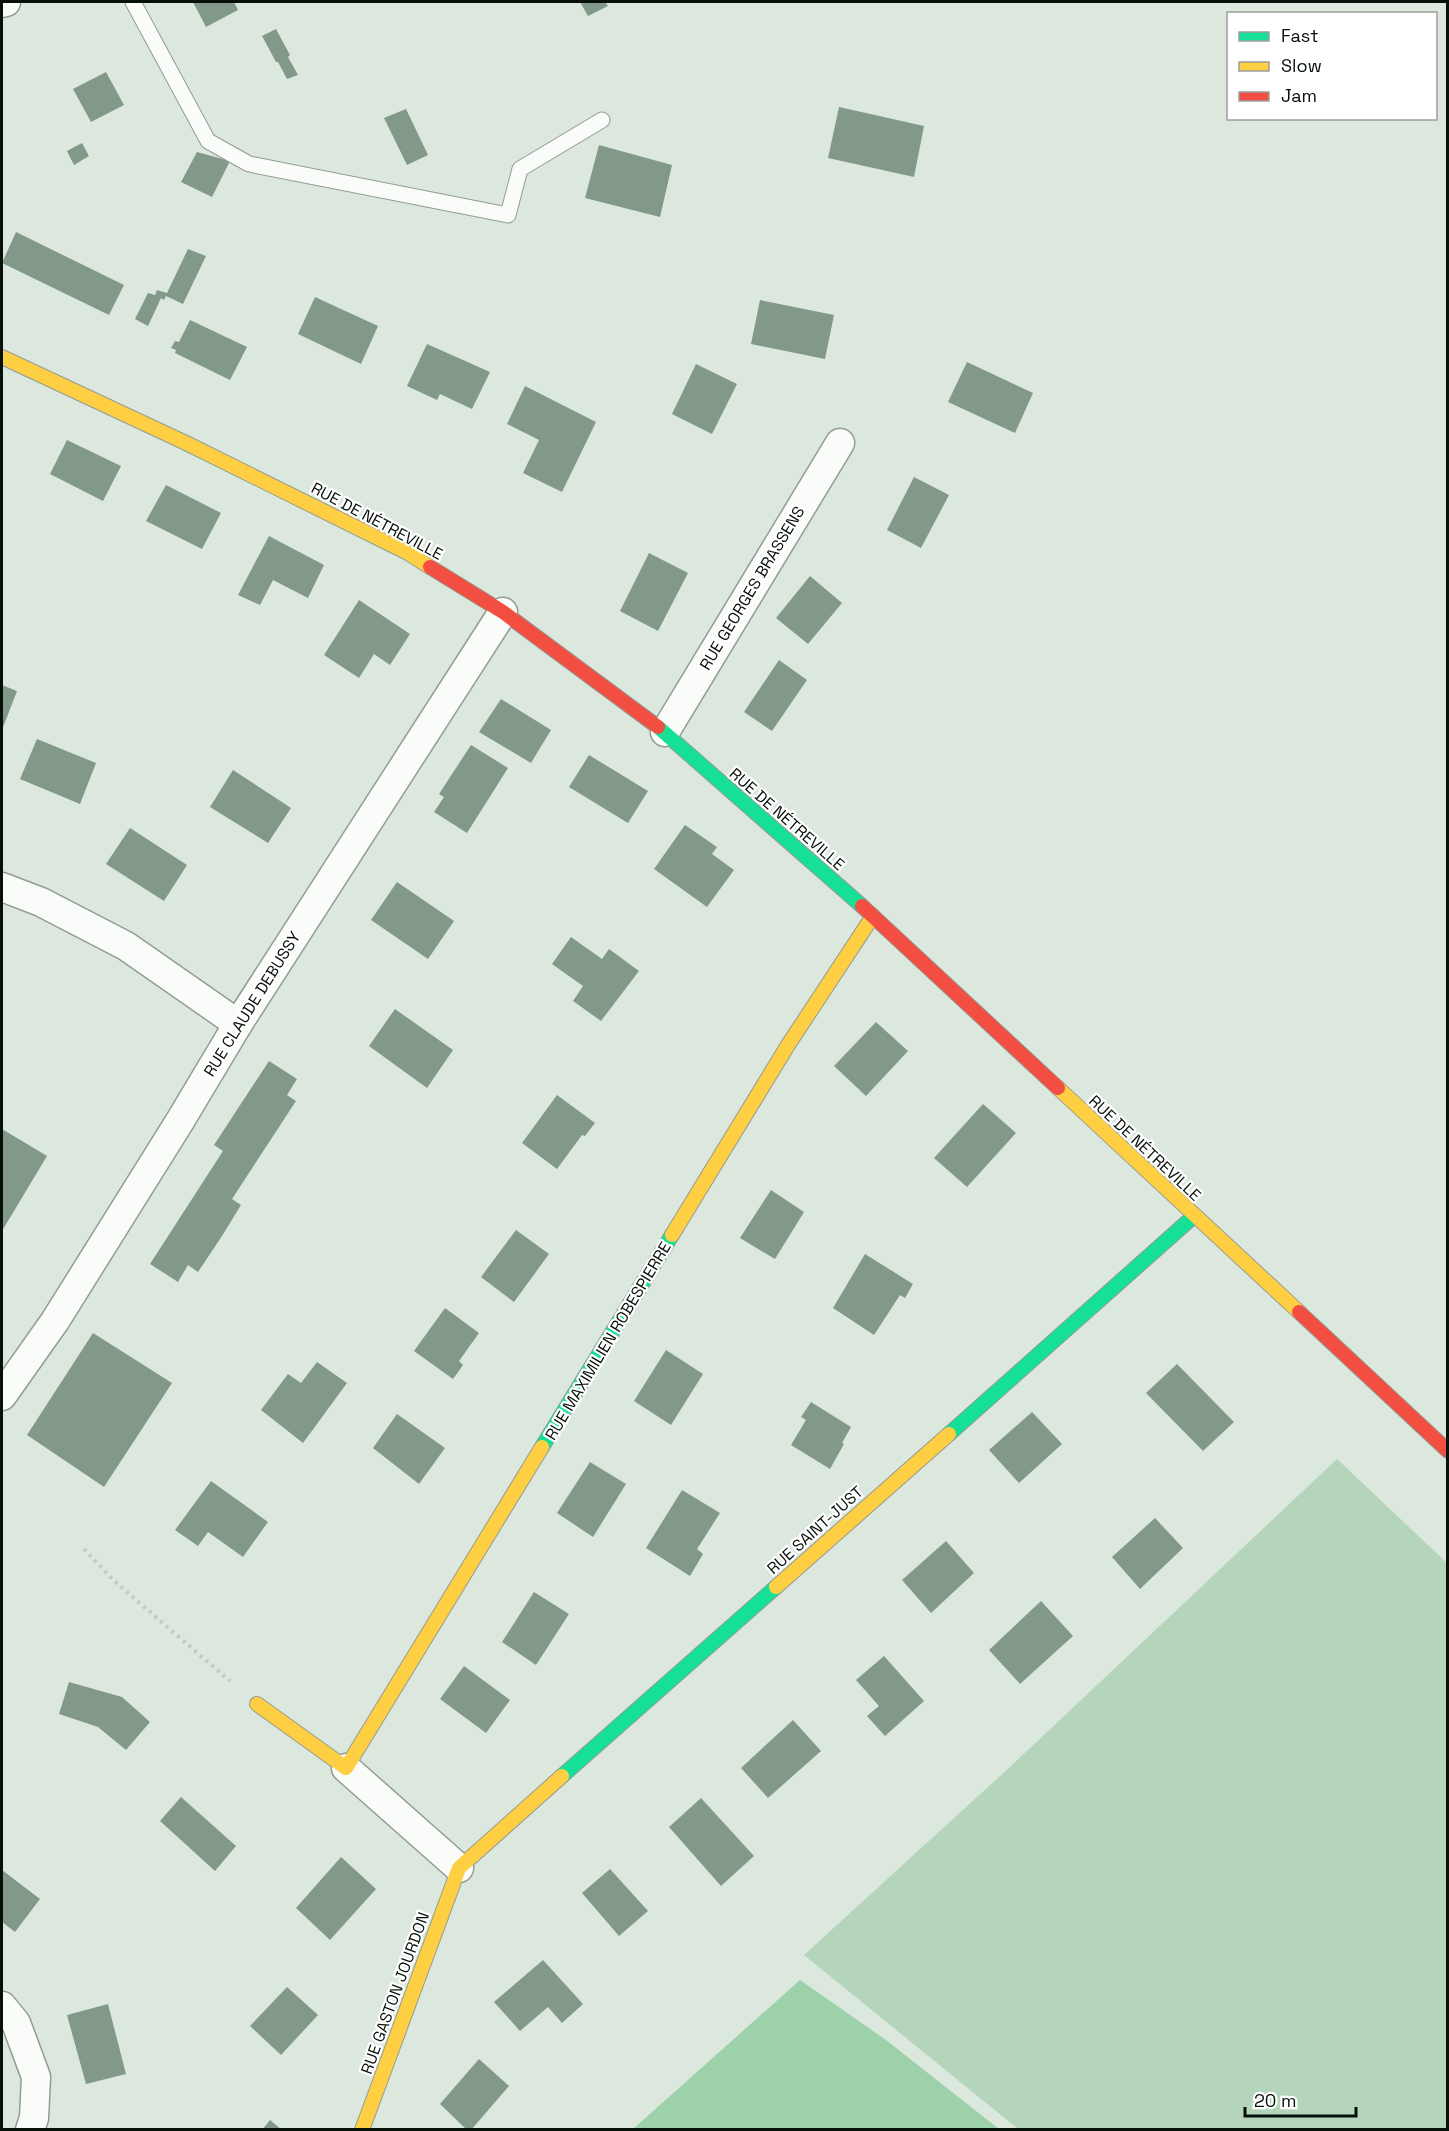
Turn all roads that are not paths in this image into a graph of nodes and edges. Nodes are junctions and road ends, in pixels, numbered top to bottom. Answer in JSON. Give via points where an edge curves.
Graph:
{"nodes":[{"id":1,"x":133,"y":2,"type":"edge"},
{"id":2,"x":602,"y":120,"type":"dead end"},
{"id":3,"x":2,"y":357,"type":"edge"},
{"id":4,"x":840,"y":443,"type":"dead end"},
{"id":5,"x":503,"y":612,"type":"junction"},
{"id":6,"x":665,"y":732,"type":"junction"},
{"id":7,"x":2,"y":887,"type":"edge"},
{"id":8,"x":873,"y":916,"type":"junction"},
{"id":9,"x":238,"y":1024,"type":"junction"},
{"id":10,"x":1194,"y":1216,"type":"junction"},
{"id":11,"x":2,"y":1396,"type":"edge"},
{"id":12,"x":1448,"y":1451,"type":"edge"},
{"id":13,"x":257,"y":1704,"type":"road end"},
{"id":14,"x":346,"y":1767,"type":"junction"},
{"id":15,"x":459,"y":1868,"type":"junction"},
{"id":16,"x":2,"y":2006,"type":"edge"},
{"id":17,"x":30,"y":2130,"type":"edge"},
{"id":18,"x":362,"y":2130,"type":"edge"}],
"edges":[{"from":1,"to":2,"type":"lane","via":[[208,141],[249,164],[508,215],[520,169]]},
{"from":3,"to":5,"type":"street","name":"RUE DE NÉTREVILLE","via":[[408,553]]},
{"from":4,"to":6,"type":"street","name":"RUE GEORGES BRASSENS"},
{"from":5,"to":6,"type":"street","name":"RUE DE NÉTREVILLE"},
{"from":5,"to":9,"type":"street","name":"RUE CLAUDE DEBUSSY"},
{"from":6,"to":8,"type":"street","name":"RUE DE NÉTREVILLE"},
{"from":7,"to":9,"type":"street","via":[[41,902],[126,946]]},
{"from":8,"to":10,"type":"street","name":"RUE DE NÉTREVILLE"},
{"from":8,"to":14,"type":"street","name":"RUE MAXIMILIEN ROBESPIERRE","via":[[788,1045]]},
{"from":9,"to":11,"type":"street","name":"RUE CLAUDE DEBUSSY","via":[[55,1321]]},
{"from":10,"to":12,"type":"street","name":"RUE DE NÉTREVILLE"},
{"from":10,"to":15,"type":"street","name":"RUE SAINT-JUST"},
{"from":13,"to":14,"type":"street"},
{"from":14,"to":15,"type":"street"},
{"from":15,"to":18,"type":"street","name":"RUE GASTON JOURDON"},
{"from":16,"to":17,"type":"street","via":[[16,2023],[36,2078]]}]}
